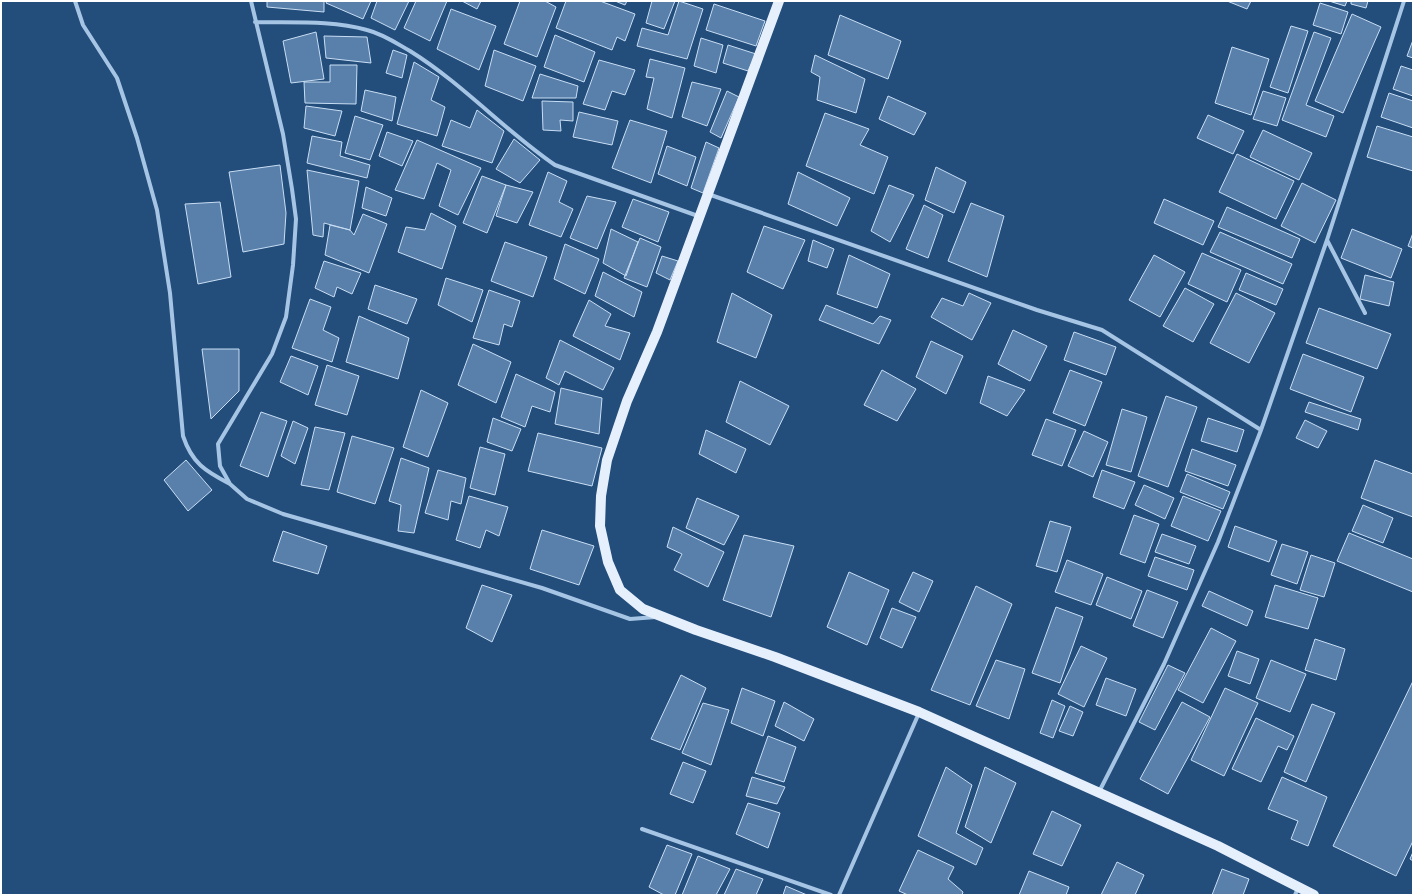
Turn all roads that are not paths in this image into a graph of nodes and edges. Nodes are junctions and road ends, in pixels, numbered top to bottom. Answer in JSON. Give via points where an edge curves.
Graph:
{"nodes":[{"id":1,"x":75,"y":1,"type":"edge"},
{"id":2,"x":251,"y":1,"type":"edge"},
{"id":3,"x":779,"y":1,"type":"edge"},
{"id":4,"x":1404,"y":1,"type":"edge"},
{"id":5,"x":255,"y":22,"type":"junction"},
{"id":6,"x":708,"y":194,"type":"junction"},
{"id":7,"x":700,"y":217,"type":"junction"},
{"id":8,"x":1327,"y":240,"type":"junction"},
{"id":9,"x":1365,"y":313,"type":"dead end"},
{"id":10,"x":1261,"y":430,"type":"junction"},
{"id":11,"x":230,"y":484,"type":"junction"},
{"id":12,"x":660,"y":616,"type":"junction"},
{"id":13,"x":919,"y":712,"type":"junction"},
{"id":14,"x":1100,"y":792,"type":"junction"},
{"id":15,"x":642,"y":829,"type":"dead end"},
{"id":16,"x":1296,"y":891,"type":"edge"},
{"id":17,"x":831,"y":895,"type":"edge"},
{"id":18,"x":839,"y":895,"type":"edge"},
{"id":19,"x":1314,"y":895,"type":"edge"}],
"edges":[{"from":1,"to":11,"type":"street","via":[[83,25],[117,78],[157,210],[170,293],[183,436],[195,461],[207,472]]},
{"from":2,"to":5,"type":"street"},
{"from":3,"to":6,"type":"main road"},
{"from":4,"to":8,"type":"street"},
{"from":5,"to":7,"type":"street","via":[[341,25],[386,37],[420,57],[468,92],[537,153],[555,165]]},
{"from":5,"to":11,"type":"street","via":[[283,134],[296,219],[286,317],[272,354],[218,444],[220,466]]},
{"from":6,"to":7,"type":"main road"},
{"from":6,"to":10,"type":"street","via":[[1102,330]]},
{"from":7,"to":12,"type":"main road","via":[[657,332],[627,401],[607,460],[601,496],[600,526],[608,562],[620,590],[643,609]]},
{"from":8,"to":9,"type":"street"},
{"from":8,"to":10,"type":"street"},
{"from":10,"to":14,"type":"street","via":[[1218,542],[1164,664]]},
{"from":11,"to":12,"type":"street","via":[[247,499],[283,514],[542,588],[630,619]]},
{"from":12,"to":13,"type":"main road"},
{"from":13,"to":14,"type":"main road"},
{"from":13,"to":18,"type":"street"},
{"from":14,"to":16,"type":"main road","via":[[1218,846]]},
{"from":15,"to":17,"type":"street"},
{"from":16,"to":19,"type":"main road"}]}
